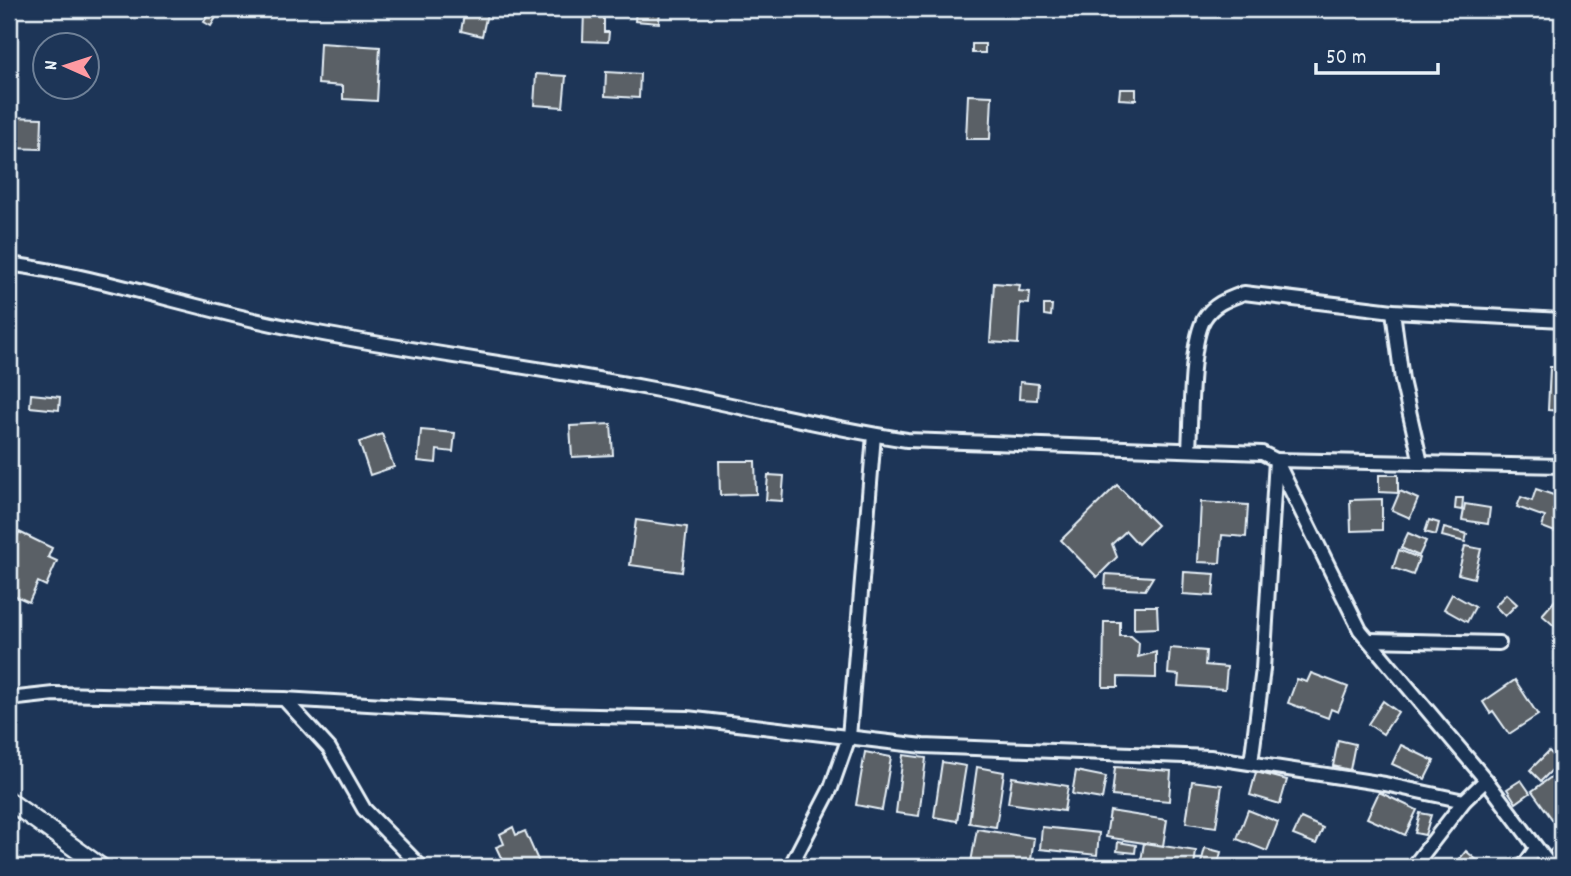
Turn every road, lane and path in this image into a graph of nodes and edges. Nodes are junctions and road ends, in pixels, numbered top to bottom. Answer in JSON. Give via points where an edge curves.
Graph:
{"nodes":[{"id":1,"x":9,"y":264,"type":"edge"},
{"id":2,"x":1393,"y":311,"type":"junction"},
{"id":3,"x":1562,"y":320,"type":"edge"},
{"id":4,"x":874,"y":435,"type":"junction"},
{"id":5,"x":1189,"y":449,"type":"junction"},
{"id":6,"x":1276,"y":460,"type":"junction"},
{"id":7,"x":1421,"y":463,"type":"junction"},
{"id":8,"x":1562,"y":466,"type":"edge"},
{"id":9,"x":1369,"y":640,"type":"junction"},
{"id":10,"x":1499,"y":643,"type":"dead end"},
{"id":11,"x":9,"y":699,"type":"edge"},
{"id":12,"x":284,"y":699,"type":"junction"},
{"id":13,"x":849,"y":737,"type":"junction"},
{"id":14,"x":1251,"y":763,"type":"junction"},
{"id":15,"x":1486,"y":780,"type":"junction"},
{"id":16,"x":9,"y":801,"type":"edge"},
{"id":17,"x":1464,"y":801,"type":"junction"},
{"id":18,"x":1535,"y":850,"type":"junction"},
{"id":19,"x":101,"y":867,"type":"edge"},
{"id":20,"x":421,"y":867,"type":"edge"},
{"id":21,"x":790,"y":867,"type":"edge"},
{"id":22,"x":1413,"y":867,"type":"edge"},
{"id":23,"x":1523,"y":867,"type":"edge"},
{"id":24,"x":1551,"y":867,"type":"edge"}],
"edges":[{"from":1,"to":4,"type":"street","via":[[68,272],[292,328],[655,389]]},
{"from":2,"to":3,"type":"street"},
{"from":2,"to":5,"type":"street","via":[[1244,293],[1221,301],[1204,320],[1196,349]]},
{"from":2,"to":7,"type":"street","via":[[1402,380]]},
{"from":4,"to":5,"type":"street","via":[[907,440]]},
{"from":4,"to":13,"type":"street"},
{"from":5,"to":6,"type":"street","via":[[1262,453]]},
{"from":6,"to":7,"type":"street"},
{"from":6,"to":9,"type":"street"},
{"from":6,"to":14,"type":"street","via":[[1264,659]]},
{"from":7,"to":8,"type":"street"},
{"from":9,"to":10,"type":"street"},
{"from":9,"to":15,"type":"street"},
{"from":11,"to":12,"type":"street","via":[[54,694]]},
{"from":12,"to":13,"type":"street","via":[[687,718]]},
{"from":12,"to":20,"type":"street","via":[[329,748],[364,809]]},
{"from":13,"to":14,"type":"street","via":[[923,746],[1210,757]]},
{"from":13,"to":21,"type":"street","via":[[831,788]]},
{"from":14,"to":17,"type":"street"},
{"from":15,"to":17,"type":"street"},
{"from":15,"to":18,"type":"street"},
{"from":16,"to":19,"type":"street"},
{"from":17,"to":22,"type":"street"},
{"from":18,"to":23,"type":"street"},
{"from":18,"to":24,"type":"street"}]}
